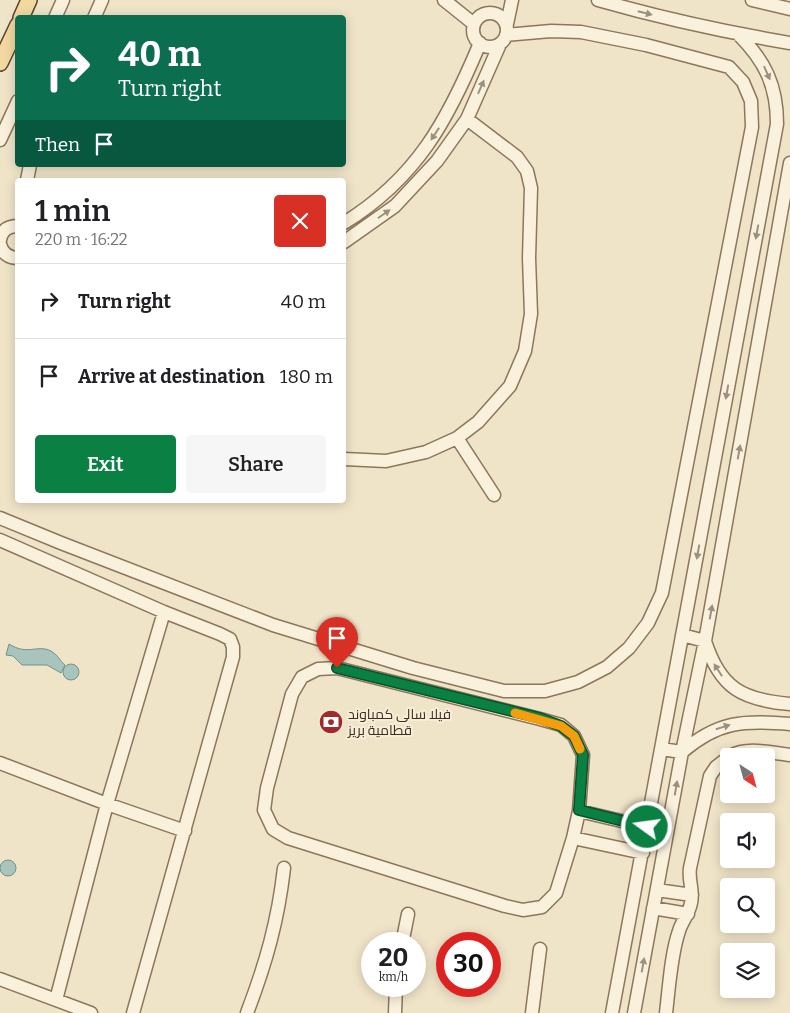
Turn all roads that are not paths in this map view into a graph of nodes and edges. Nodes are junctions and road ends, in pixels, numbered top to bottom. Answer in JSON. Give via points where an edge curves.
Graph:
{"nodes":[{"id":1,"x":29,"y":0,"type":"edge"},
{"id":2,"x":63,"y":0,"type":"edge"},
{"id":3,"x":102,"y":0,"type":"edge"},
{"id":4,"x":444,"y":0,"type":"edge"},
{"id":5,"x":488,"y":0,"type":"edge"},
{"id":6,"x":512,"y":0,"type":"edge"},
{"id":7,"x":598,"y":0,"type":"edge"},
{"id":8,"x":752,"y":0,"type":"edge"},
{"id":9,"x":790,"y":9,"type":"edge"},
{"id":10,"x":485,"y":13,"type":"junction"},
{"id":11,"x":22,"y":15,"type":"edge"},
{"id":12,"x":56,"y":15,"type":"edge"},
{"id":13,"x":95,"y":15,"type":"edge"},
{"id":14,"x":474,"y":24,"type":"junction"},
{"id":15,"x":15,"y":31,"type":"edge"},
{"id":16,"x":738,"y":34,"type":"junction"},
{"id":17,"x":504,"y":35,"type":"junction"},
{"id":18,"x":790,"y":42,"type":"edge"},
{"id":19,"x":480,"y":44,"type":"junction"},
{"id":20,"x":0,"y":63,"type":"edge"},
{"id":21,"x":15,"y":108,"type":"edge"},
{"id":22,"x":777,"y":109,"type":"junction"},
{"id":23,"x":790,"y":111,"type":"edge"},
{"id":24,"x":467,"y":119,"type":"junction"},
{"id":25,"x":0,"y":140,"type":"edge"},
{"id":26,"x":790,"y":163,"type":"edge"},
{"id":27,"x":346,"y":222,"type":"edge"},
{"id":28,"x":346,"y":241,"type":"edge"},
{"id":29,"x":457,"y":438,"type":"junction"},
{"id":30,"x":346,"y":459,"type":"edge"},
{"id":31,"x":494,"y":495,"type":"dead end"},
{"id":32,"x":0,"y":518,"type":"edge"},
{"id":33,"x":0,"y":540,"type":"edge"},
{"id":34,"x":164,"y":612,"type":"junction"},
{"id":35,"x":682,"y":636,"type":"junction"},
{"id":36,"x":705,"y":641,"type":"junction"},
{"id":37,"x":790,"y":704,"type":"edge"},
{"id":38,"x":790,"y":724,"type":"edge"},
{"id":39,"x":661,"y":749,"type":"junction"},
{"id":40,"x":682,"y":752,"type":"junction"},
{"id":41,"x":775,"y":753,"type":"edge"},
{"id":42,"x":790,"y":755,"type":"edge"},
{"id":43,"x":0,"y":763,"type":"edge"},
{"id":44,"x":720,"y":764,"type":"edge"},
{"id":45,"x":107,"y":804,"type":"junction"},
{"id":46,"x":579,"y":810,"type":"junction"},
{"id":47,"x":647,"y":827,"type":"junction"},
{"id":48,"x":185,"y":831,"type":"junction"},
{"id":49,"x":573,"y":838,"type":"junction"},
{"id":50,"x":643,"y":853,"type":"junction"},
{"id":51,"x":284,"y":868,"type":"dead end"},
{"id":52,"x":657,"y":890,"type":"junction"},
{"id":53,"x":692,"y":895,"type":"junction"},
{"id":54,"x":653,"y":908,"type":"junction"},
{"id":55,"x":408,"y":914,"type":"dead end"},
{"id":56,"x":688,"y":914,"type":"junction"},
{"id":57,"x":404,"y":932,"type":"edge"},
{"id":58,"x":540,"y":949,"type":"dead end"},
{"id":59,"x":0,"y":979,"type":"edge"},
{"id":60,"x":396,"y":997,"type":"edge"},
{"id":61,"x":56,"y":1000,"type":"junction"},
{"id":62,"x":91,"y":1013,"type":"edge"},
{"id":63,"x":133,"y":1013,"type":"edge"},
{"id":64,"x":247,"y":1013,"type":"edge"},
{"id":65,"x":395,"y":1013,"type":"edge"},
{"id":66,"x":532,"y":1013,"type":"edge"},
{"id":67,"x":612,"y":1013,"type":"edge"},
{"id":68,"x":634,"y":1013,"type":"edge"},
{"id":69,"x":666,"y":1013,"type":"edge"}],
"edges":[{"from":1,"to":11,"type":"main road"},
{"from":2,"to":12,"type":"street"},
{"from":3,"to":13,"type":"street"},
{"from":4,"to":14,"type":"street"},
{"from":5,"to":10,"type":"street"},
{"from":6,"to":17,"type":"street"},
{"from":7,"to":16,"type":"street","one_way":true},
{"from":8,"to":9,"type":"street"},
{"from":10,"to":14,"type":"street"},
{"from":10,"to":17,"type":"street","via":[[500,16]]},
{"from":14,"to":19,"type":"street","via":[[474,35]]},
{"from":15,"to":20,"type":"main road"},
{"from":16,"to":18,"type":"street"},
{"from":16,"to":22,"type":"street","one_way":true,"via":[[765,68]]},
{"from":17,"to":19,"type":"street","via":[[490,47]]},
{"from":24,"to":17,"type":"street","one_way":true},
{"from":17,"to":32,"type":"street","via":[[582,32],[655,47],[728,67],[743,82],[751,101],[752,127],[662,593],[648,623],[629,648],[607,666],[578,682],[545,691],[504,691],[412,668],[273,625]]},
{"from":19,"to":27,"type":"street","one_way":true,"via":[[449,112],[425,150],[400,180]]},
{"from":21,"to":25,"type":"street"},
{"from":22,"to":23,"type":"street"},
{"from":22,"to":35,"type":"street","one_way":true,"via":[[777,124]]},
{"from":28,"to":24,"type":"street","one_way":true,"via":[[395,206],[437,161]]},
{"from":24,"to":29,"type":"street","via":[[517,157],[527,171],[531,188],[531,314],[525,352],[510,386],[478,422]]},
{"from":36,"to":26,"type":"street","one_way":true},
{"from":29,"to":30,"type":"street","via":[[426,452],[386,461]]},
{"from":29,"to":31,"type":"street"},
{"from":33,"to":34,"type":"street"},
{"from":34,"to":45,"type":"street"},
{"from":34,"to":48,"type":"street","via":[[230,638],[233,647],[233,657]]},
{"from":35,"to":36,"type":"street"},
{"from":35,"to":39,"type":"street"},
{"from":37,"to":36,"type":"street","one_way":true,"via":[[758,700],[739,692],[723,678]]},
{"from":36,"to":40,"type":"street"},
{"from":40,"to":38,"type":"street","one_way":true,"via":[[714,729],[733,724]]},
{"from":39,"to":40,"type":"street"},
{"from":39,"to":47,"type":"street"},
{"from":52,"to":40,"type":"street","one_way":true},
{"from":41,"to":42,"type":"street"},
{"from":43,"to":45,"type":"street"},
{"from":44,"to":53,"type":"street","via":[[710,776],[690,868]]},
{"from":45,"to":48,"type":"street"},
{"from":45,"to":61,"type":"street"},
{"from":46,"to":47,"type":"street"},
{"from":46,"to":49,"type":"street"},
{"from":46,"to":49,"type":"street","via":[[583,755],[574,736],[561,726],[337,668],[318,669],[302,677],[292,694],[264,810],[273,829],[288,838],[523,910],[542,908],[556,893]]},
{"from":47,"to":50,"type":"street"},
{"from":48,"to":63,"type":"street"},
{"from":49,"to":50,"type":"street"},
{"from":50,"to":67,"type":"street"},
{"from":51,"to":64,"type":"street","via":[[272,939]]},
{"from":52,"to":53,"type":"street"},
{"from":52,"to":54,"type":"street"},
{"from":53,"to":56,"type":"street"},
{"from":54,"to":56,"type":"street"},
{"from":68,"to":54,"type":"street","one_way":true},
{"from":55,"to":57,"type":"street"},
{"from":56,"to":69,"type":"street","via":[[678,932]]},
{"from":58,"to":66,"type":"street"},
{"from":59,"to":61,"type":"street"},
{"from":60,"to":65,"type":"street"},
{"from":61,"to":62,"type":"street"}]}
